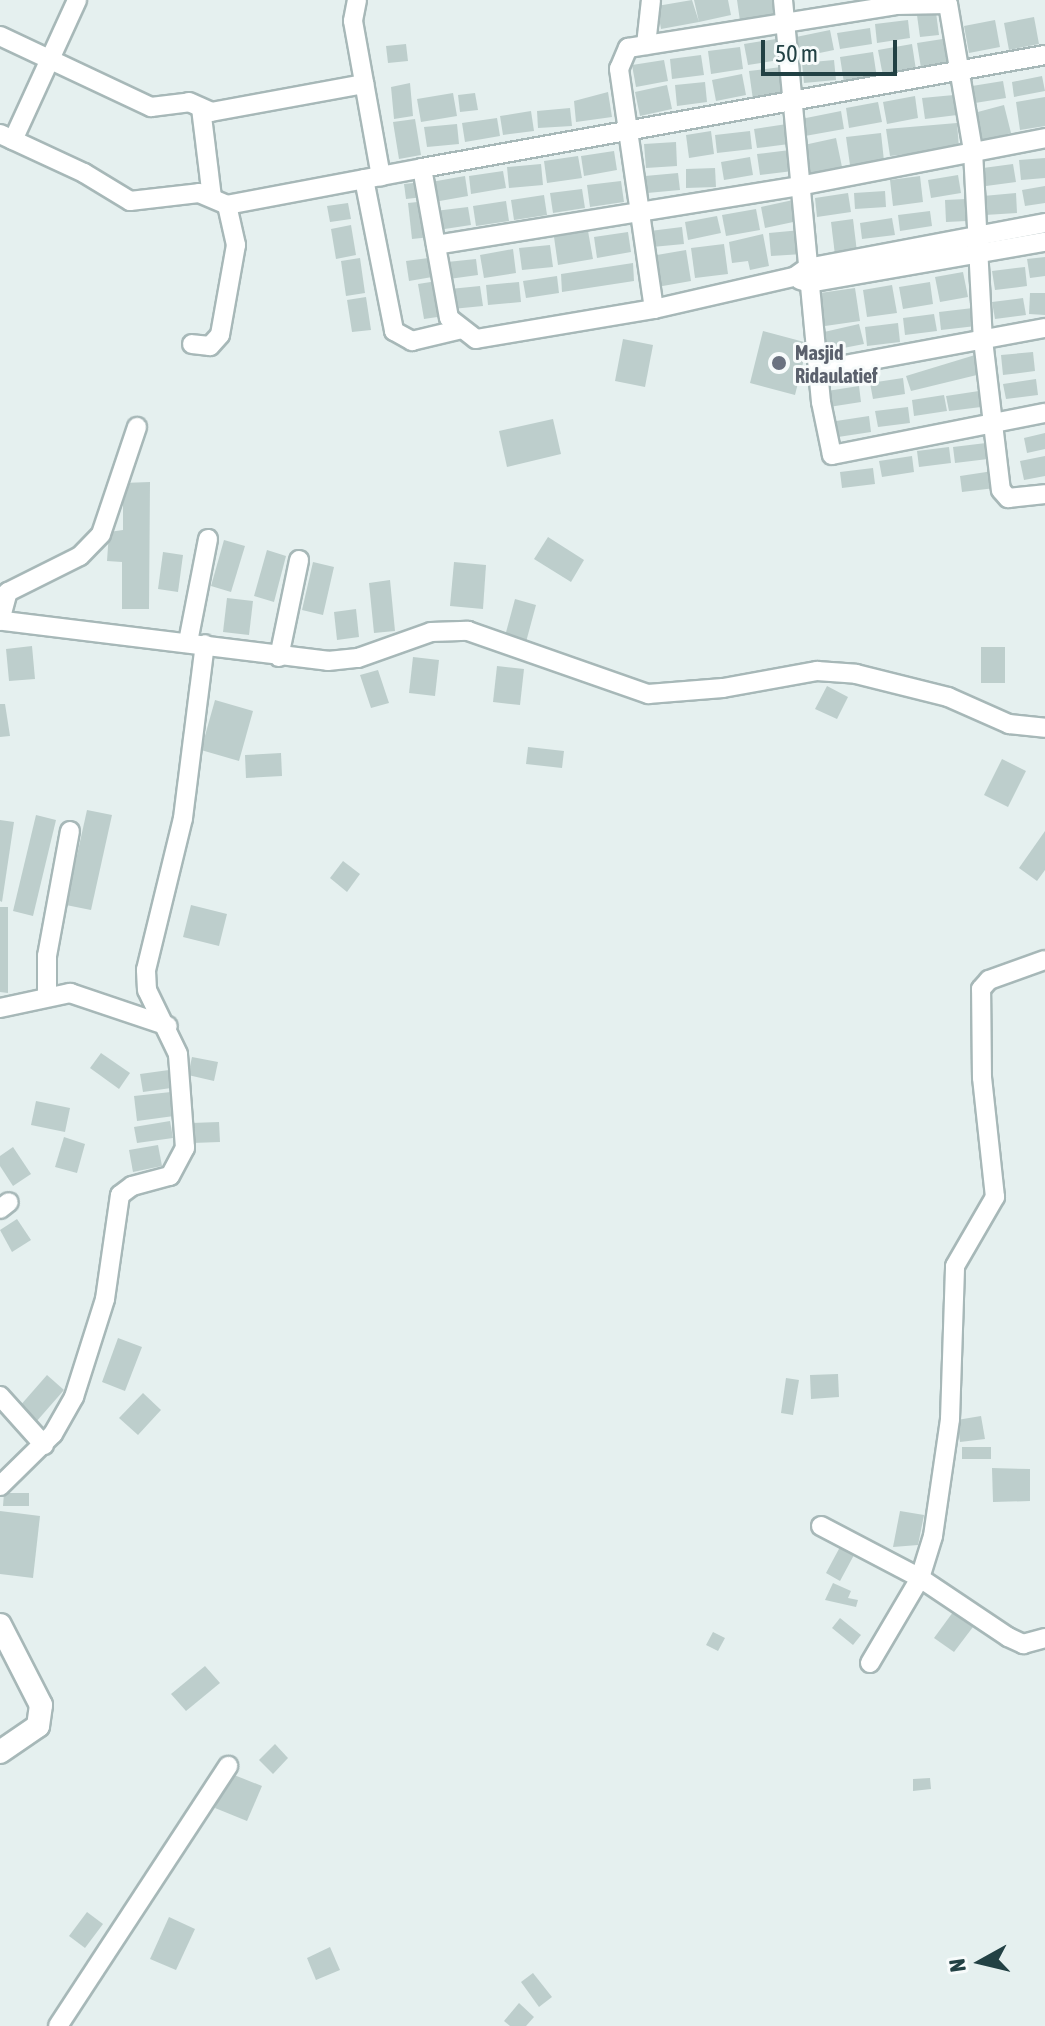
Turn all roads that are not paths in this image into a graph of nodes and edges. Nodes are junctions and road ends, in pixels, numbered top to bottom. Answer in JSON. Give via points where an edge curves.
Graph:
{"nodes":[{"id":1,"x":77,"y":0,"type":"edge"},
{"id":2,"x":357,"y":0,"type":"edge"},
{"id":3,"x":651,"y":0,"type":"edge"},
{"id":4,"x":783,"y":0,"type":"edge"},
{"id":5,"x":785,"y":24,"type":"junction"},
{"id":6,"x":0,"y":36,"type":"edge"},
{"id":7,"x":646,"y":45,"type":"junction"},
{"id":8,"x":1045,"y":55,"type":"edge"},
{"id":9,"x":52,"y":59,"type":"junction"},
{"id":10,"x":962,"y":72,"type":"junction"},
{"id":11,"x":364,"y":84,"type":"junction"},
{"id":12,"x":792,"y":100,"type":"junction"},
{"id":13,"x":201,"y":108,"type":"junction"},
{"id":14,"x":625,"y":133,"type":"junction"},
{"id":15,"x":6,"y":137,"type":"edge"},
{"id":16,"x":1045,"y":138,"type":"edge"},
{"id":17,"x":973,"y":151,"type":"junction"},
{"id":18,"x":422,"y":168,"type":"junction"},
{"id":19,"x":372,"y":178,"type":"junction"},
{"id":20,"x":799,"y":186,"type":"junction"},
{"id":21,"x":220,"y":201,"type":"junction"},
{"id":22,"x":638,"y":212,"type":"junction"},
{"id":23,"x":1045,"y":223,"type":"edge"},
{"id":24,"x":1045,"y":242,"type":"edge"},
{"id":25,"x":436,"y":245,"type":"junction"},
{"id":26,"x":981,"y":245,"type":"junction"},
{"id":27,"x":803,"y":276,"type":"junction"},
{"id":28,"x":654,"y":309,"type":"junction"},
{"id":29,"x":1045,"y":328,"type":"edge"},
{"id":30,"x":462,"y":329,"type":"junction"},
{"id":31,"x":983,"y":340,"type":"junction"},
{"id":32,"x":192,"y":344,"type":"dead end"},
{"id":33,"x":818,"y":370,"type":"junction"},
{"id":34,"x":1045,"y":413,"type":"edge"},
{"id":35,"x":994,"y":423,"type":"junction"},
{"id":36,"x":137,"y":427,"type":"dead end"},
{"id":37,"x":1045,"y":494,"type":"edge"},
{"id":38,"x":208,"y":539,"type":"dead end"},
{"id":39,"x":299,"y":560,"type":"dead end"},
{"id":40,"x":2,"y":621,"type":"edge"},
{"id":41,"x":197,"y":643,"type":"junction"},
{"id":42,"x":279,"y":657,"type":"junction"},
{"id":43,"x":1045,"y":728,"type":"edge"},
{"id":44,"x":70,"y":831,"type":"dead end"},
{"id":45,"x":1045,"y":960,"type":"edge"},
{"id":46,"x":47,"y":995,"type":"junction"},
{"id":47,"x":0,"y":1008,"type":"edge"},
{"id":48,"x":168,"y":1026,"type":"junction"},
{"id":49,"x":0,"y":1396,"type":"edge"},
{"id":50,"x":44,"y":1445,"type":"junction"},
{"id":51,"x":0,"y":1486,"type":"edge"},
{"id":52,"x":821,"y":1526,"type":"dead end"},
{"id":53,"x":920,"y":1578,"type":"junction"},
{"id":54,"x":0,"y":1625,"type":"edge"},
{"id":55,"x":1045,"y":1638,"type":"edge"},
{"id":56,"x":870,"y":1663,"type":"dead end"},
{"id":57,"x":0,"y":1752,"type":"edge"},
{"id":58,"x":228,"y":1766,"type":"dead end"},
{"id":59,"x":58,"y":2026,"type":"edge"}],
"edges":[{"from":1,"to":9,"type":"street"},
{"from":2,"to":11,"type":"street","via":[[353,21]]},
{"from":3,"to":7,"type":"street"},
{"from":4,"to":5,"type":"street"},
{"from":5,"to":7,"type":"street"},
{"from":5,"to":10,"type":"street","via":[[895,5],[946,3],[952,10]]},
{"from":5,"to":12,"type":"street"},
{"from":6,"to":9,"type":"street"},
{"from":7,"to":14,"type":"street","via":[[628,48],[621,56]]},
{"from":8,"to":10,"type":"street"},
{"from":9,"to":13,"type":"street","via":[[151,107],[189,102]]},
{"from":9,"to":15,"type":"street"},
{"from":10,"to":12,"type":"street"},
{"from":10,"to":17,"type":"street"},
{"from":11,"to":13,"type":"street","via":[[211,112]]},
{"from":11,"to":19,"type":"street"},
{"from":12,"to":14,"type":"street"},
{"from":12,"to":20,"type":"street"},
{"from":13,"to":21,"type":"street"},
{"from":14,"to":18,"type":"street"},
{"from":14,"to":22,"type":"street"},
{"from":15,"to":21,"type":"street","via":[[130,201],[199,193]]},
{"from":16,"to":17,"type":"street"},
{"from":17,"to":20,"type":"street"},
{"from":17,"to":26,"type":"street"},
{"from":18,"to":19,"type":"street"},
{"from":18,"to":25,"type":"street"},
{"from":19,"to":21,"type":"street"},
{"from":19,"to":30,"type":"street","via":[[394,331],[412,341]]},
{"from":20,"to":22,"type":"street"},
{"from":20,"to":27,"type":"street"},
{"from":21,"to":32,"type":"street","via":[[236,245],[220,335],[210,346]]},
{"from":22,"to":25,"type":"street"},
{"from":22,"to":28,"type":"street"},
{"from":23,"to":26,"type":"street"},
{"from":24,"to":26,"type":"street"},
{"from":25,"to":30,"type":"street","via":[[449,318]]},
{"from":26,"to":27,"type":"street"},
{"from":26,"to":31,"type":"street"},
{"from":27,"to":28,"type":"street"},
{"from":27,"to":33,"type":"street"},
{"from":28,"to":30,"type":"street","via":[[476,339]]},
{"from":29,"to":31,"type":"street"},
{"from":31,"to":33,"type":"street"},
{"from":31,"to":35,"type":"street"},
{"from":33,"to":35,"type":"street","via":[[832,455]]},
{"from":34,"to":35,"type":"street"},
{"from":35,"to":37,"type":"street","via":[[1001,490],[1008,498]]},
{"from":36,"to":40,"type":"street","via":[[101,534],[80,556],[8,592]]},
{"from":38,"to":41,"type":"street"},
{"from":39,"to":42,"type":"street"},
{"from":40,"to":41,"type":"street"},
{"from":41,"to":42,"type":"street"},
{"from":41,"to":48,"type":"street","via":[[183,818],[147,959],[147,990]]},
{"from":42,"to":43,"type":"street","via":[[358,658],[431,632],[468,631],[624,690],[648,694],[723,688],[817,671],[856,674],[935,693],[1009,724]]},
{"from":44,"to":46,"type":"street","via":[[47,956]]},
{"from":45,"to":53,"type":"street","via":[[989,980],[981,989],[982,1078],[995,1197],[955,1266],[950,1419],[933,1536]]},
{"from":46,"to":47,"type":"street"},
{"from":46,"to":48,"type":"street","via":[[70,993]]},
{"from":48,"to":50,"type":"street","via":[[182,1086],[183,1155],[170,1176],[132,1186],[120,1195],[105,1299],[85,1371]]},
{"from":49,"to":50,"type":"street"},
{"from":50,"to":51,"type":"street"},
{"from":52,"to":53,"type":"street"},
{"from":53,"to":55,"type":"street","via":[[1008,1637],[1023,1644]]},
{"from":53,"to":56,"type":"street"},
{"from":54,"to":57,"type":"street","via":[[41,1705],[38,1726]]},
{"from":58,"to":59,"type":"street"}]}
